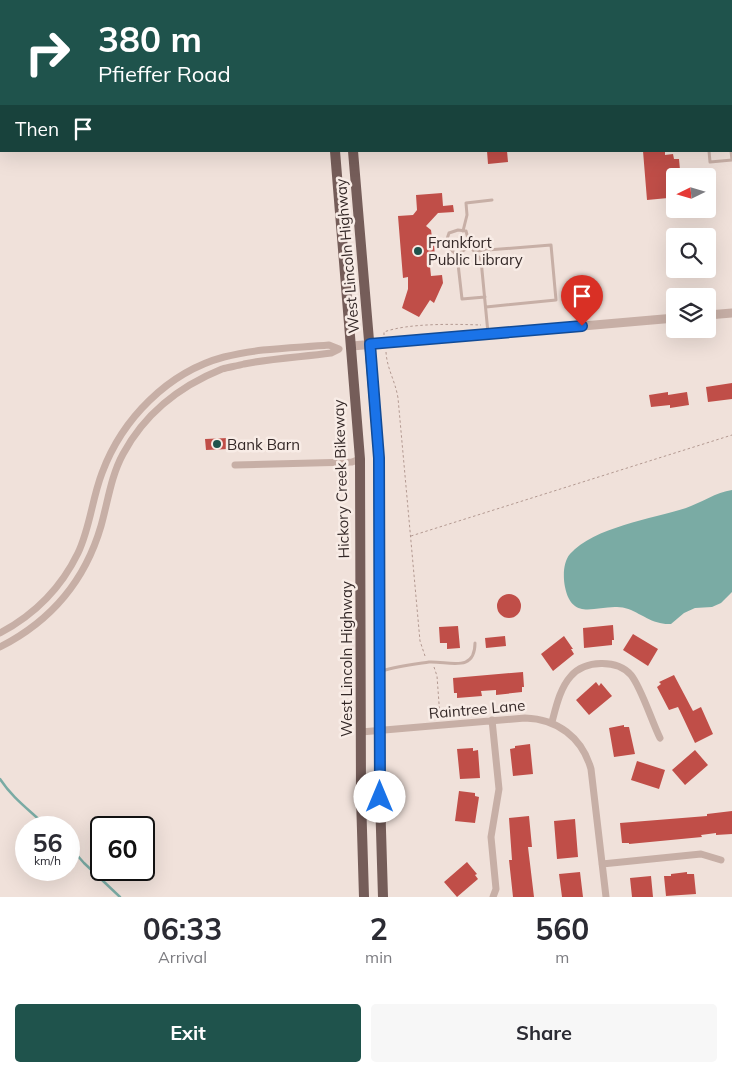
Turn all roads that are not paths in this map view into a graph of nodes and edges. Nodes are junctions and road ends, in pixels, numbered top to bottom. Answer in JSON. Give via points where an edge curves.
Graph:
{"nodes":[{"id":1,"x":335,"y":152,"type":"edge"},
{"id":2,"x":354,"y":152,"type":"edge"},
{"id":3,"x":709,"y":152,"type":"edge"},
{"id":4,"x":731,"y":152,"type":"edge"},
{"id":5,"x":492,"y":200,"type":"dead end"},
{"id":6,"x":463,"y":231,"type":"junction"},
{"id":7,"x":470,"y":246,"type":"junction"},
{"id":8,"x":475,"y":251,"type":"junction"},
{"id":9,"x":457,"y":255,"type":"junction"},
{"id":10,"x":485,"y":296,"type":"junction"},
{"id":11,"x":486,"y":307,"type":"junction"},
{"id":12,"x":732,"y":313,"type":"edge"},
{"id":13,"x":716,"y":314,"type":"edge"},
{"id":14,"x":666,"y":319,"type":"edge"},
{"id":15,"x":488,"y":330,"type":"junction"},
{"id":16,"x":370,"y":344,"type":"junction"},
{"id":17,"x":352,"y":346,"type":"junction"},
{"id":18,"x":339,"y":349,"type":"junction"},
{"id":19,"x":360,"y":459,"type":"junction"},
{"id":20,"x":235,"y":465,"type":"dead end"},
{"id":21,"x":0,"y":634,"type":"edge"},
{"id":22,"x":475,"y":643,"type":"dead end"},
{"id":23,"x":0,"y":647,"type":"edge"},
{"id":24,"x":379,"y":672,"type":"junction"},
{"id":25,"x":492,"y":720,"type":"junction"},
{"id":26,"x":552,"y":722,"type":"junction"},
{"id":27,"x":380,"y":731,"type":"junction"},
{"id":28,"x":361,"y":732,"type":"junction"},
{"id":29,"x":660,"y":738,"type":"dead end"},
{"id":30,"x":721,"y":860,"type":"dead end"},
{"id":31,"x":602,"y":864,"type":"junction"},
{"id":32,"x":364,"y":897,"type":"edge"},
{"id":33,"x":383,"y":897,"type":"edge"},
{"id":34,"x":493,"y":897,"type":"edge"},
{"id":35,"x":606,"y":897,"type":"edge"}],
"edges":[{"from":1,"to":17,"type":"main road","name":"West Lincoln Highway"},
{"from":2,"to":16,"type":"main road","name":"West Lincoln Highway"},
{"from":3,"to":4,"type":"lane","via":[[710,162],[732,160]]},
{"from":5,"to":6,"type":"lane","via":[[466,202]]},
{"from":6,"to":7,"type":"lane","via":[[469,237]]},
{"from":6,"to":9,"type":"lane","via":[[449,234],[446,242]]},
{"from":7,"to":8,"type":"lane"},
{"from":7,"to":9,"type":"lane"},
{"from":8,"to":10,"type":"lane","via":[[482,260]]},
{"from":8,"to":11,"type":"lane","via":[[551,245],[556,300]]},
{"from":9,"to":10,"type":"lane","via":[[462,299]]},
{"from":10,"to":11,"type":"lane"},
{"from":11,"to":15,"type":"lane"},
{"from":12,"to":13,"type":"street"},
{"from":14,"to":15,"type":"street"},
{"from":15,"to":16,"type":"street"},
{"from":16,"to":17,"type":"street"},
{"from":16,"to":24,"type":"main road","name":"West Lincoln Highway","via":[[379,458]]},
{"from":17,"to":18,"type":"street"},
{"from":17,"to":19,"type":"main road","name":"West Lincoln Highway"},
{"from":18,"to":21,"type":"street","via":[[330,345],[252,351],[223,357],[188,372],[152,398],[122,433],[110,454],[70,568],[36,610]]},
{"from":18,"to":23,"type":"street","via":[[331,353],[224,369],[176,393],[161,406],[137,432],[123,454],[94,547],[80,576],[42,621]]},
{"from":19,"to":20,"type":"street","via":[[352,462]]},
{"from":19,"to":28,"type":"main road","name":"West Lincoln Highway"},
{"from":22,"to":24,"type":"lane","via":[[475,653],[469,660],[458,664],[431,662]]},
{"from":24,"to":27,"type":"main road","name":"West Lincoln Highway"},
{"from":25,"to":26,"type":"street","name":"Raintree Lane","via":[[525,718]]},
{"from":25,"to":27,"type":"street","name":"Raintree Lane"},
{"from":25,"to":34,"type":"street","via":[[499,789],[491,837],[496,890]]},
{"from":26,"to":29,"type":"street","via":[[560,695],[572,674],[596,664],[609,663],[629,673],[636,682]]},
{"from":26,"to":31,"type":"street","name":"Raintree Lane","via":[[576,740],[589,761]]},
{"from":27,"to":28,"type":"street","name":"Raintree Lane"},
{"from":27,"to":33,"type":"main road","name":"West Lincoln Highway"},
{"from":28,"to":32,"type":"main road","name":"West Lincoln Highway"},
{"from":30,"to":31,"type":"street","via":[[701,854]]},
{"from":31,"to":35,"type":"street","name":"Raintree Lane"}]}
